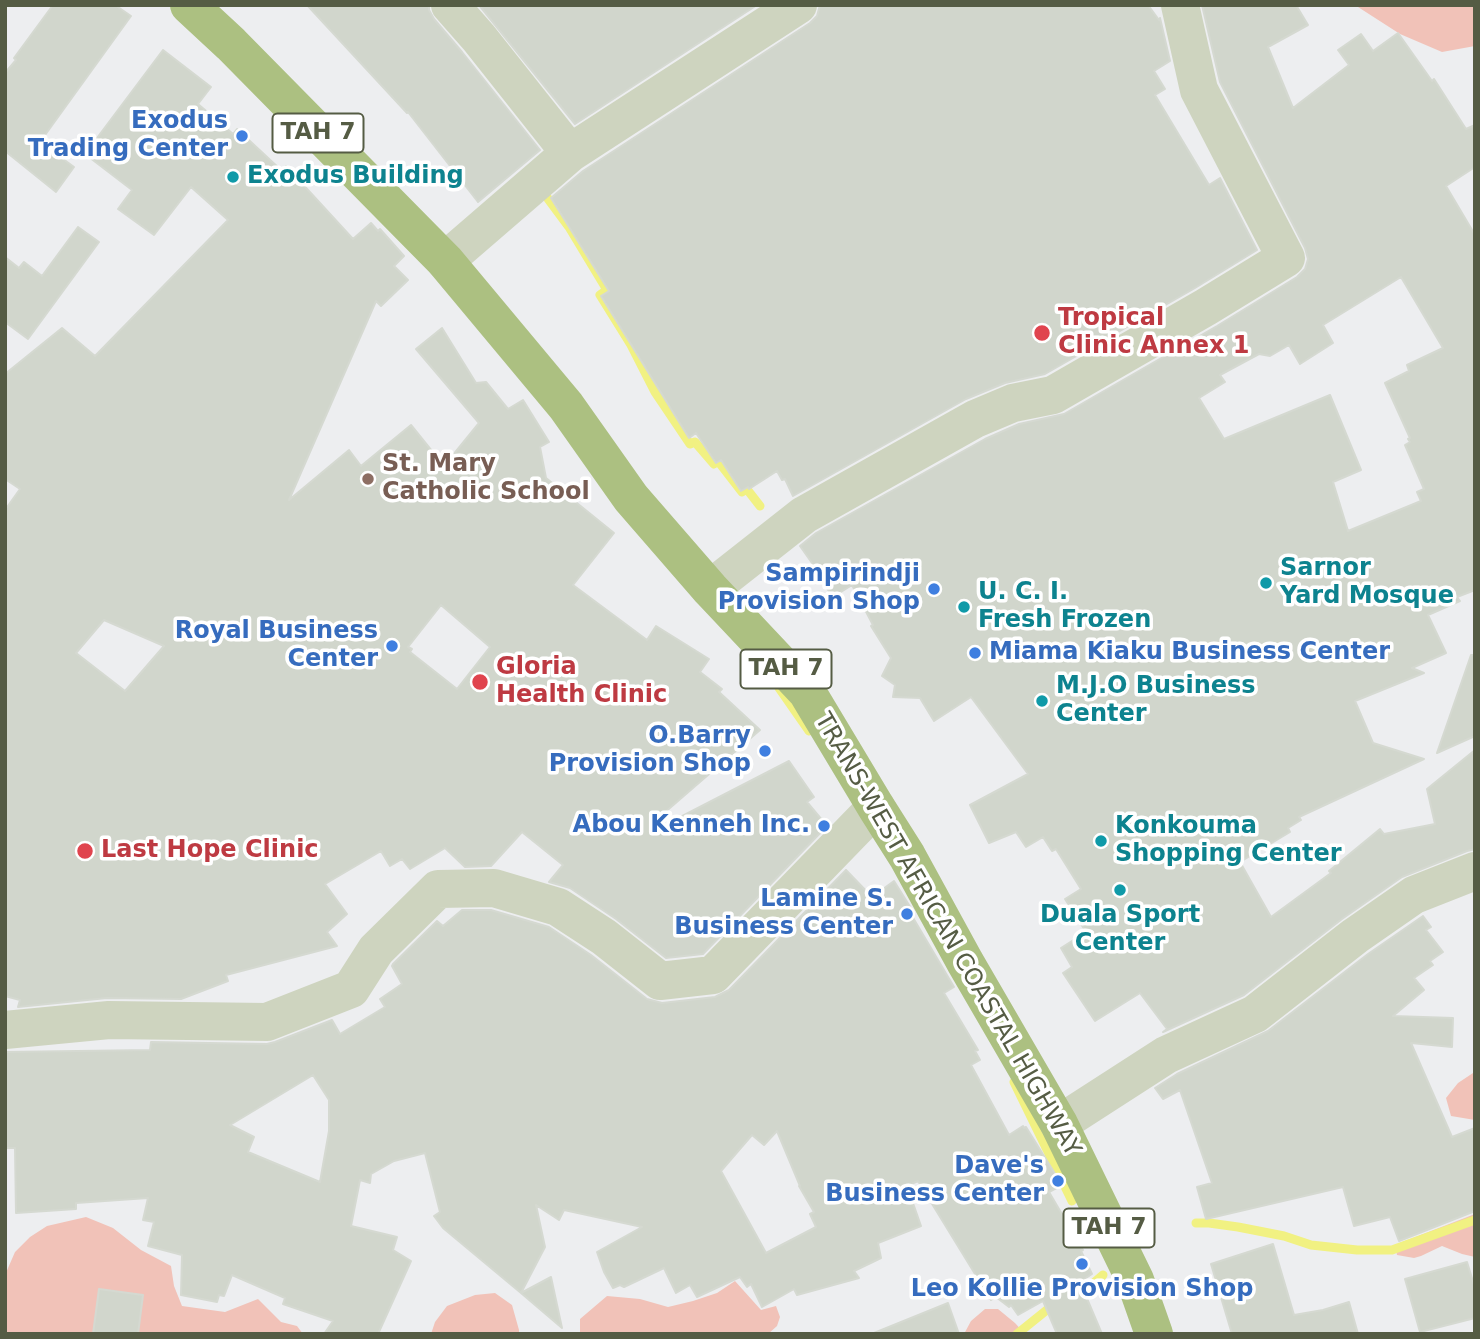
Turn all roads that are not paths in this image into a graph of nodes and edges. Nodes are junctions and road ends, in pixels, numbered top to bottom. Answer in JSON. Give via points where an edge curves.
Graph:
{"nodes":[{"id":1,"x":189,"y":5,"type":"edge"},
{"id":2,"x":450,"y":5,"type":"edge"},
{"id":3,"x":798,"y":5,"type":"edge"},
{"id":4,"x":1180,"y":5,"type":"edge"},
{"id":5,"x":570,"y":153,"type":"junction"},
{"id":6,"x":445,"y":261,"type":"junction"},
{"id":7,"x":710,"y":589,"type":"junction"},
{"id":8,"x":876,"y":807,"type":"junction"},
{"id":9,"x":1475,"y":871,"type":"edge"},
{"id":10,"x":5,"y":1030,"type":"edge"},
{"id":11,"x":1059,"y":1124,"type":"junction"},
{"id":12,"x":1154,"y":1334,"type":"edge"}],
"edges":[{"from":1,"to":6,"type":"highway","name":"TRANS-WEST AFRICAN COASTAL HIGHWAY","number":"TAH 7"},
{"from":2,"to":5,"type":"street"},
{"from":3,"to":5,"type":"street"},
{"from":4,"to":7,"type":"street","via":[[1199,90],[1286,258],[1053,396],[1013,402],[975,419],[804,515]]},
{"from":5,"to":6,"type":"street"},
{"from":6,"to":7,"type":"highway","name":"TRANS-WEST AFRICAN COASTAL HIGHWAY","number":"TAH 7","via":[[566,406],[631,498]]},
{"from":7,"to":8,"type":"highway","name":"TRANS-WEST AFRICAN COASTAL HIGHWAY","number":"TAH 7","via":[[807,692]]},
{"from":8,"to":10,"type":"street","via":[[713,975],[660,981],[558,906],[494,888],[438,889],[376,950],[351,989],[267,1022],[109,1020]]},
{"from":8,"to":11,"type":"highway","name":"TRANS-WEST AFRICAN COASTAL HIGHWAY","number":"TAH 7"},
{"from":9,"to":11,"type":"street","via":[[1415,895],[1255,1014],[1166,1055]]},
{"from":11,"to":12,"type":"highway","name":"TRANS-WEST AFRICAN COASTAL HIGHWAY","number":"TAH 7","via":[[1135,1280]]}]}
